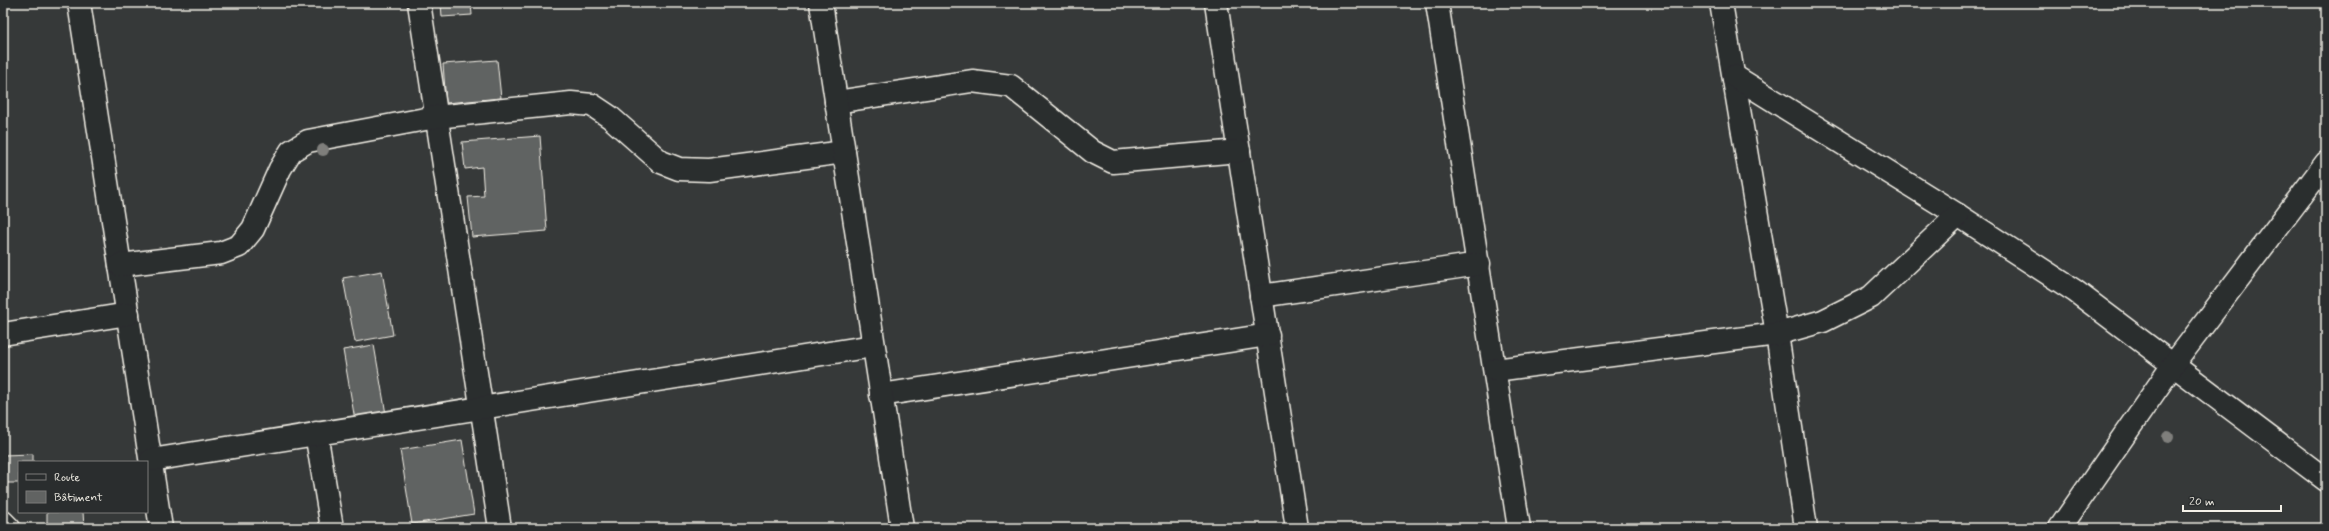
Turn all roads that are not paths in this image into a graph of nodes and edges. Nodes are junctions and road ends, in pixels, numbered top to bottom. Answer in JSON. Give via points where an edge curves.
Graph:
{"nodes":[{"id":1,"x":80,"y":3,"type":"edge"},
{"id":2,"x":419,"y":3,"type":"edge"},
{"id":3,"x":821,"y":3,"type":"edge"},
{"id":4,"x":1216,"y":3,"type":"edge"},
{"id":5,"x":1437,"y":3,"type":"edge"},
{"id":6,"x":1721,"y":3,"type":"edge"},
{"id":7,"x":1734,"y":76,"type":"junction"},
{"id":8,"x":836,"y":102,"type":"junction"},
{"id":9,"x":436,"y":117,"type":"junction"},
{"id":10,"x":1239,"y":151,"type":"junction"},
{"id":11,"x":844,"y":152,"type":"junction"},
{"id":12,"x":2323,"y":172,"type":"edge"},
{"id":13,"x":1958,"y":215,"type":"junction"},
{"id":14,"x":1479,"y":264,"type":"junction"},
{"id":15,"x":120,"y":265,"type":"junction"},
{"id":16,"x":1261,"y":296,"type":"junction"},
{"id":17,"x":128,"y":314,"type":"junction"},
{"id":18,"x":3,"y":334,"type":"edge"},
{"id":19,"x":1268,"y":334,"type":"junction"},
{"id":20,"x":1777,"y":334,"type":"junction"},
{"id":21,"x":873,"y":346,"type":"junction"},
{"id":22,"x":2173,"y":365,"type":"junction"},
{"id":23,"x":1495,"y":370,"type":"junction"},
{"id":24,"x":881,"y":395,"type":"junction"},
{"id":25,"x":482,"y":408,"type":"junction"},
{"id":26,"x":316,"y":433,"type":"junction"},
{"id":27,"x":151,"y":460,"type":"junction"},
{"id":28,"x":2326,"y":480,"type":"edge"},
{"id":29,"x":3,"y":522,"type":"edge"},
{"id":30,"x":9,"y":528,"type":"edge"},
{"id":31,"x":161,"y":528,"type":"edge"},
{"id":32,"x":332,"y":528,"type":"edge"},
{"id":33,"x":500,"y":528,"type":"edge"},
{"id":34,"x":902,"y":528,"type":"edge"},
{"id":35,"x":1297,"y":528,"type":"edge"},
{"id":36,"x":1519,"y":528,"type":"edge"},
{"id":37,"x":1806,"y":528,"type":"edge"},
{"id":38,"x":2060,"y":528,"type":"edge"}],
"edges":[{"from":1,"to":15,"type":"street"},
{"from":2,"to":9,"type":"street"},
{"from":3,"to":8,"type":"street"},
{"from":4,"to":10,"type":"street"},
{"from":5,"to":14,"type":"street"},
{"from":6,"to":7,"type":"street"},
{"from":7,"to":13,"type":"street"},
{"from":7,"to":20,"type":"street"},
{"from":8,"to":10,"type":"street","via":[[972,81],[993,83],[1012,86],[1094,152],[1113,162]]},
{"from":8,"to":11,"type":"street"},
{"from":9,"to":11,"type":"street","via":[[571,103],[592,105],[610,117],[661,162],[679,169],[709,170]]},
{"from":9,"to":15,"type":"street","via":[[308,141],[291,150],[253,229],[239,246],[221,253]]},
{"from":9,"to":25,"type":"street"},
{"from":10,"to":16,"type":"street"},
{"from":11,"to":21,"type":"street"},
{"from":12,"to":22,"type":"street"},
{"from":13,"to":20,"type":"street","via":[[1871,297],[1823,321]]},
{"from":13,"to":22,"type":"street","via":[[2075,291]]},
{"from":14,"to":16,"type":"street"},
{"from":14,"to":23,"type":"street"},
{"from":15,"to":17,"type":"street"},
{"from":16,"to":19,"type":"street"},
{"from":17,"to":18,"type":"street"},
{"from":17,"to":27,"type":"street"},
{"from":19,"to":24,"type":"street"},
{"from":19,"to":35,"type":"street"},
{"from":20,"to":23,"type":"street"},
{"from":20,"to":37,"type":"street"},
{"from":21,"to":24,"type":"street"},
{"from":21,"to":25,"type":"street"},
{"from":22,"to":28,"type":"street"},
{"from":22,"to":38,"type":"street"},
{"from":23,"to":36,"type":"street"},
{"from":24,"to":34,"type":"street"},
{"from":25,"to":26,"type":"street"},
{"from":25,"to":33,"type":"street"},
{"from":26,"to":27,"type":"street"},
{"from":26,"to":32,"type":"street"},
{"from":27,"to":31,"type":"street"},
{"from":29,"to":30,"type":"street"}]}
